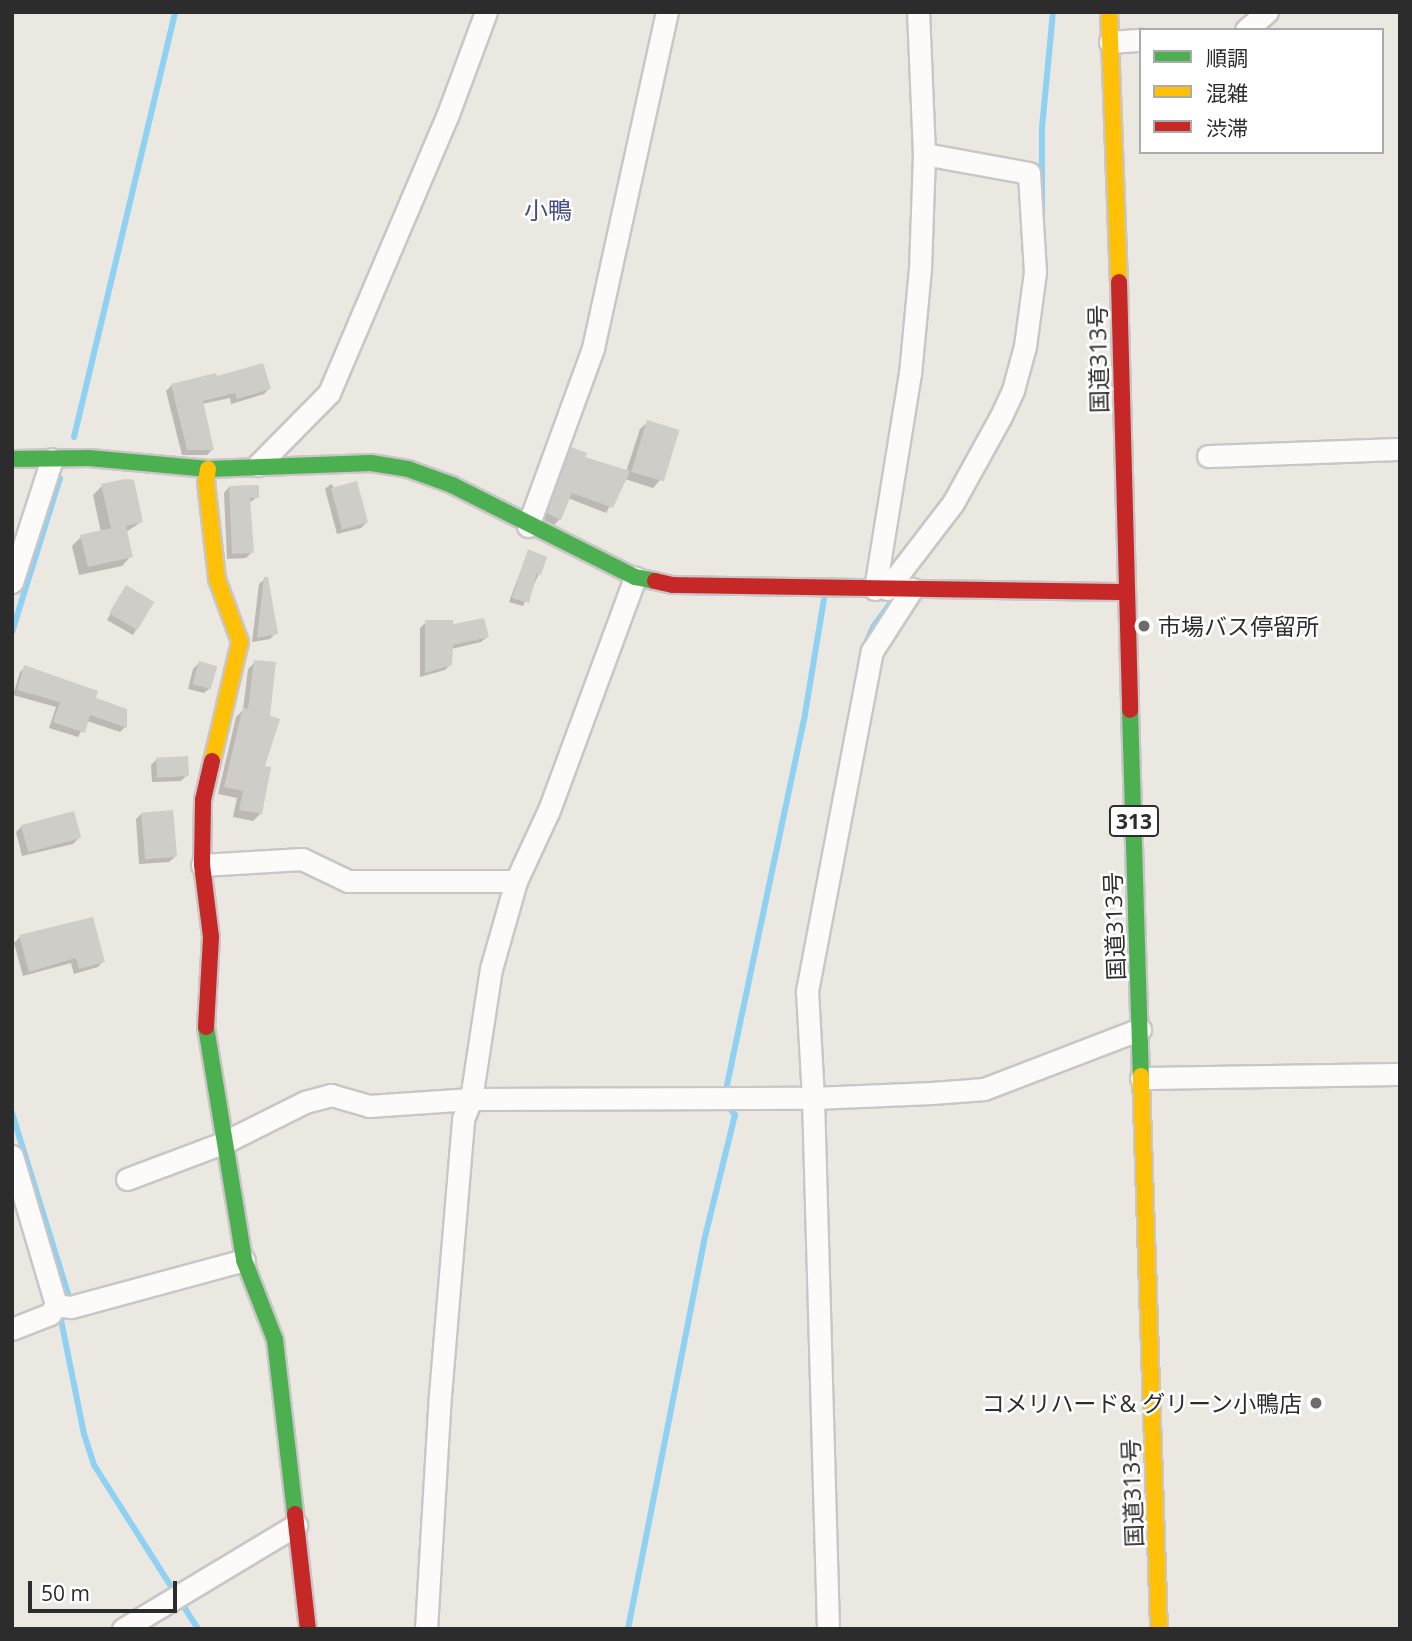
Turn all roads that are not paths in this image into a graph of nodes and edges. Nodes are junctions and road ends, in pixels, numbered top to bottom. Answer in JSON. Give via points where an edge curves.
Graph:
{"nodes":[{"id":1,"x":486,"y":12,"type":"edge"},
{"id":2,"x":667,"y":12,"type":"edge"},
{"id":3,"x":918,"y":12,"type":"edge"},
{"id":4,"x":1109,"y":12,"type":"edge"},
{"id":5,"x":1267,"y":12,"type":"edge"},
{"id":6,"x":1248,"y":28,"type":"edge"},
{"id":7,"x":1139,"y":40,"type":"edge"},
{"id":8,"x":1110,"y":42,"type":"junction"},
{"id":9,"x":925,"y":155,"type":"junction"},
{"id":10,"x":1400,"y":449,"type":"edge"},
{"id":11,"x":1208,"y":456,"type":"dead end"},
{"id":12,"x":12,"y":459,"type":"edge"},
{"id":13,"x":52,"y":459,"type":"junction"},
{"id":14,"x":258,"y":465,"type":"junction"},
{"id":15,"x":208,"y":469,"type":"junction"},
{"id":16,"x":528,"y":526,"type":"junction"},
{"id":17,"x":635,"y":577,"type":"junction"},
{"id":18,"x":12,"y":582,"type":"edge"},
{"id":19,"x":881,"y":589,"type":"junction"},
{"id":20,"x":912,"y":589,"type":"junction"},
{"id":21,"x":1126,"y":592,"type":"junction"},
{"id":22,"x":202,"y":865,"type":"junction"},
{"id":23,"x":516,"y":881,"type":"junction"},
{"id":24,"x":1140,"y":1029,"type":"junction"},
{"id":25,"x":1400,"y":1074,"type":"edge"},
{"id":26,"x":1141,"y":1078,"type":"junction"},
{"id":27,"x":804,"y":1097,"type":"junction"},
{"id":28,"x":471,"y":1100,"type":"junction"},
{"id":29,"x":223,"y":1143,"type":"junction"},
{"id":30,"x":12,"y":1156,"type":"edge"},
{"id":31,"x":127,"y":1179,"type":"dead end"},
{"id":32,"x":244,"y":1260,"type":"junction"},
{"id":33,"x":64,"y":1306,"type":"junction"},
{"id":34,"x":12,"y":1329,"type":"edge"},
{"id":35,"x":296,"y":1525,"type":"junction"},
{"id":36,"x":123,"y":1629,"type":"edge"},
{"id":37,"x":308,"y":1629,"type":"edge"},
{"id":38,"x":426,"y":1629,"type":"edge"},
{"id":39,"x":828,"y":1629,"type":"edge"},
{"id":40,"x":1159,"y":1629,"type":"edge"}],
"edges":[{"from":1,"to":14,"type":"street","via":[[448,114],[329,393]]},
{"from":2,"to":16,"type":"street","via":[[593,348]]},
{"from":3,"to":9,"type":"street"},
{"from":4,"to":8,"type":"main road","name":"国道313号","number":"313"},
{"from":5,"to":6,"type":"street"},
{"from":7,"to":8,"type":"street"},
{"from":8,"to":21,"type":"main road","name":"国道313号","number":"313"},
{"from":9,"to":19,"type":"street","via":[[920,269]]},
{"from":9,"to":19,"type":"street","via":[[1029,173],[1035,272],[1025,346],[1002,416],[953,503]]},
{"from":10,"to":11,"type":"street"},
{"from":12,"to":13,"type":"main road"},
{"from":13,"to":15,"type":"main road"},
{"from":13,"to":18,"type":"street"},
{"from":14,"to":15,"type":"main road"},
{"from":14,"to":16,"type":"main road","via":[[371,463],[408,469],[452,485]]},
{"from":15,"to":22,"type":"main road","via":[[217,579],[240,642],[203,800]]},
{"from":16,"to":17,"type":"main road"},
{"from":17,"to":19,"type":"main road","via":[[673,586]]},
{"from":17,"to":23,"type":"street","via":[[549,810]]},
{"from":19,"to":20,"type":"main road"},
{"from":20,"to":21,"type":"main road"},
{"from":20,"to":27,"type":"street","via":[[881,635],[870,665],[807,991]]},
{"from":21,"to":24,"type":"main road","name":"国道313号","number":"313"},
{"from":22,"to":23,"type":"street","via":[[302,859],[348,881]]},
{"from":22,"to":29,"type":"main road","via":[[211,937],[205,1021]]},
{"from":23,"to":28,"type":"street","via":[[491,970]]},
{"from":24,"to":26,"type":"main road","name":"国道313号","number":"313"},
{"from":24,"to":27,"type":"street","via":[[984,1089]]},
{"from":25,"to":26,"type":"street"},
{"from":26,"to":40,"type":"main road","name":"国道313号","number":"313"},
{"from":27,"to":28,"type":"street"},
{"from":27,"to":39,"type":"street"},
{"from":28,"to":29,"type":"street","via":[[369,1106],[331,1094]]},
{"from":28,"to":38,"type":"street","via":[[463,1119]]},
{"from":29,"to":31,"type":"street"},
{"from":29,"to":32,"type":"main road"},
{"from":30,"to":33,"type":"street"},
{"from":32,"to":33,"type":"street"},
{"from":32,"to":35,"type":"main road","via":[[275,1340]]},
{"from":33,"to":34,"type":"street"},
{"from":35,"to":36,"type":"street"},
{"from":35,"to":37,"type":"main road"}]}
